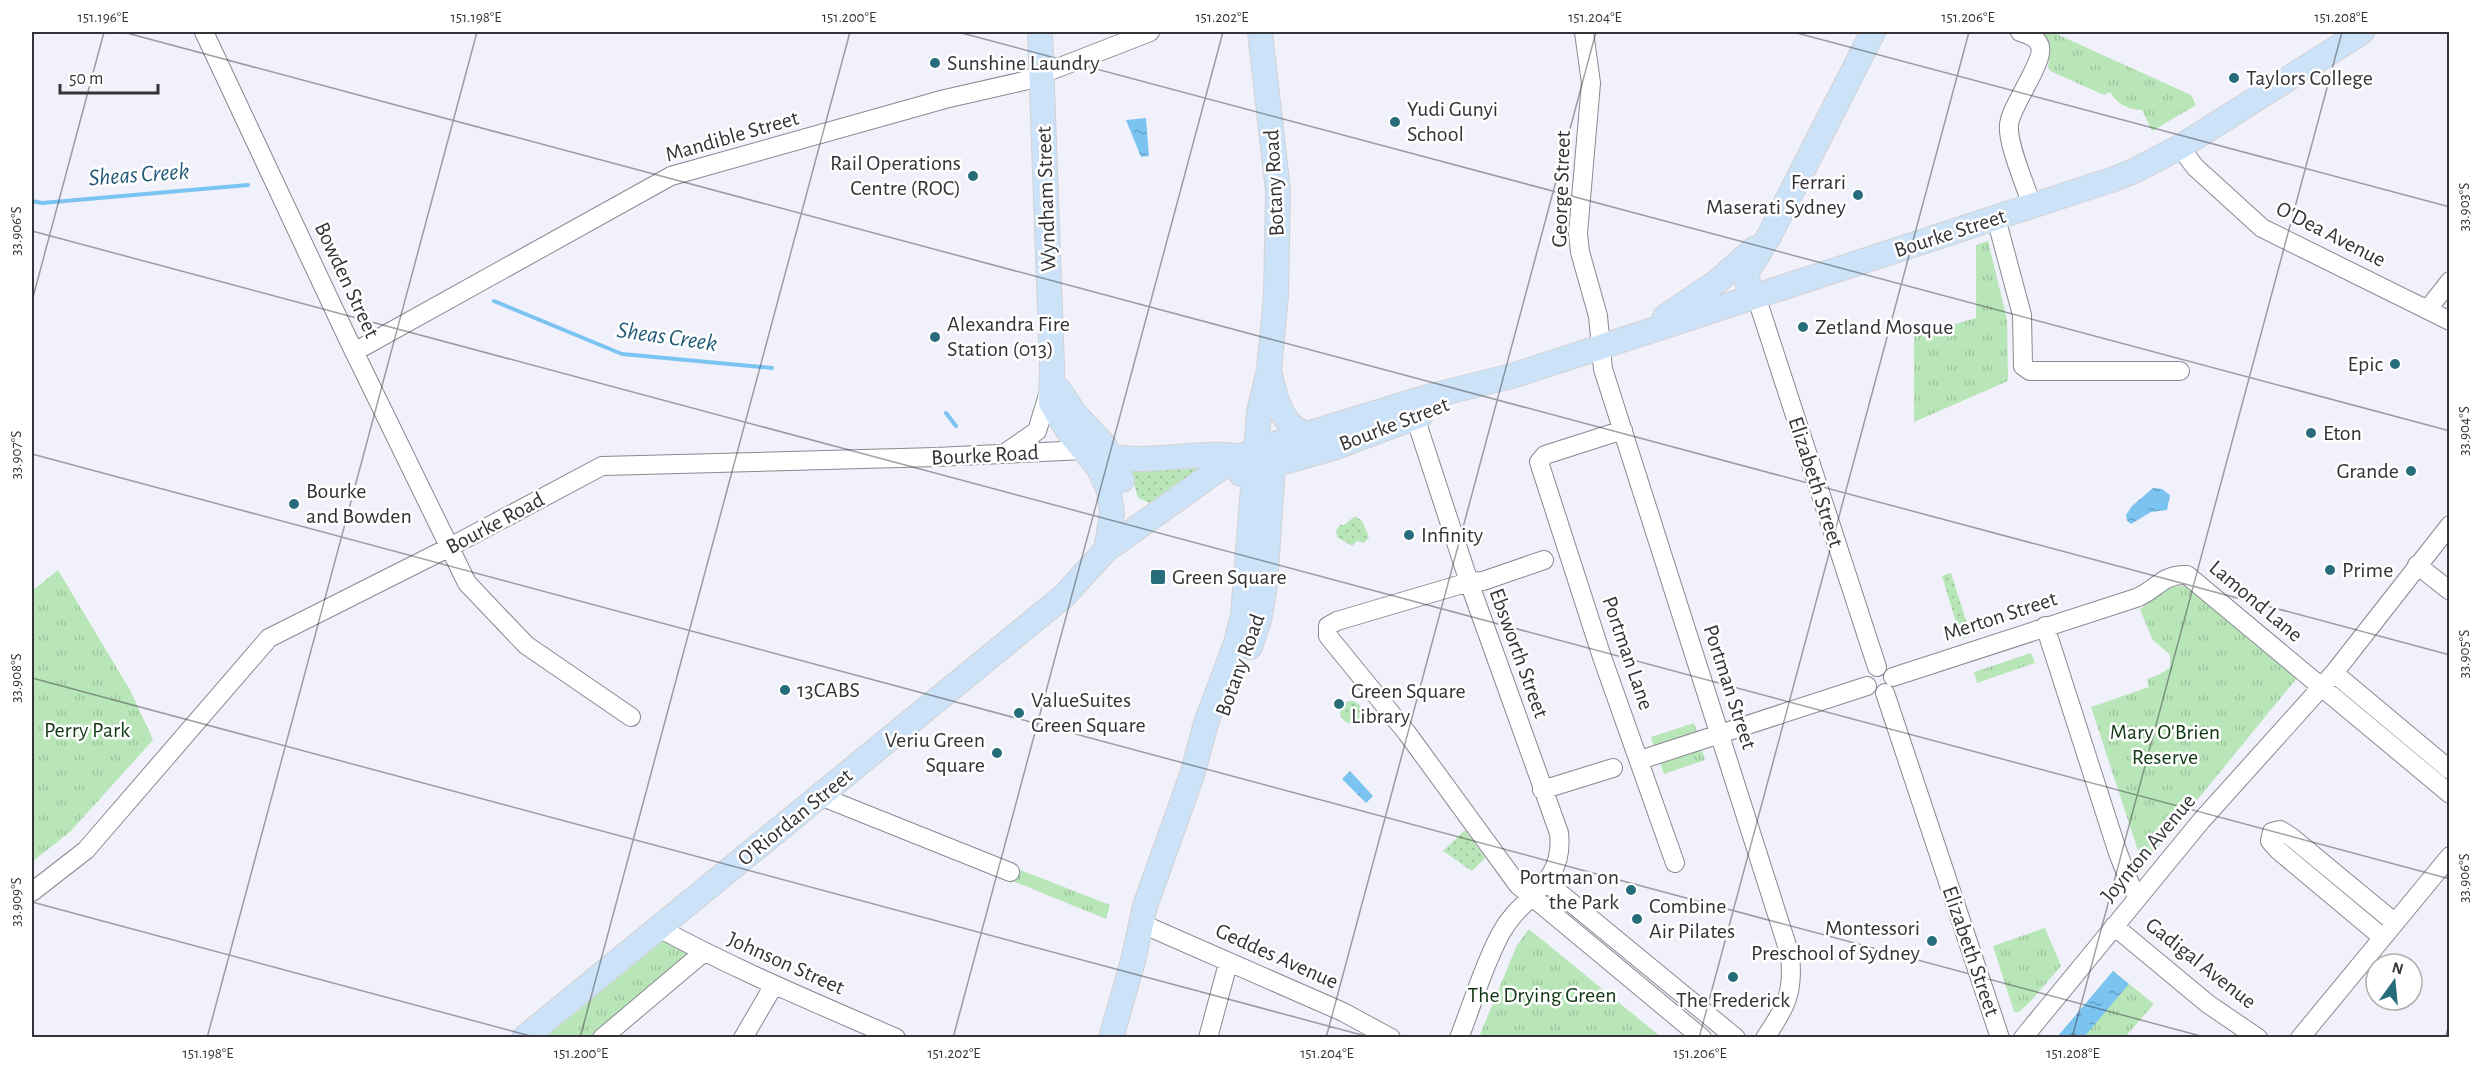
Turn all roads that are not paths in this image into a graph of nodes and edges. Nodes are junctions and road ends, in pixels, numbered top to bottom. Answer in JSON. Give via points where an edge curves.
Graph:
{"nodes":[{"id":1,"x":204,"y":32,"type":"edge"},
{"id":2,"x":1040,"y":32,"type":"edge"},
{"id":3,"x":1150,"y":32,"type":"edge"},
{"id":4,"x":1260,"y":32,"type":"edge"},
{"id":5,"x":1584,"y":32,"type":"edge"},
{"id":6,"x":1874,"y":32,"type":"edge"},
{"id":7,"x":2020,"y":32,"type":"edge"},
{"id":8,"x":2361,"y":32,"type":"edge"},
{"id":9,"x":1043,"y":74,"type":"junction"},
{"id":10,"x":2180,"y":147,"type":"junction"},
{"id":11,"x":2032,"y":206,"type":"junction"},
{"id":12,"x":1996,"y":218,"type":"junction"},
{"id":13,"x":1768,"y":238,"type":"junction"},
{"id":14,"x":2450,"y":281,"type":"edge"},
{"id":15,"x":1756,"y":296,"type":"junction"},
{"id":16,"x":2428,"y":309,"type":"junction"},
{"id":17,"x":2450,"y":321,"type":"edge"},
{"id":18,"x":1635,"y":335,"type":"junction"},
{"id":19,"x":1600,"y":348,"type":"junction"},
{"id":20,"x":354,"y":352,"type":"junction"},
{"id":21,"x":1269,"y":370,"type":"junction"},
{"id":22,"x":2180,"y":371,"type":"dead end"},
{"id":23,"x":1512,"y":376,"type":"junction"},
{"id":24,"x":1051,"y":378,"type":"junction"},
{"id":25,"x":1415,"y":417,"type":"junction"},
{"id":26,"x":1623,"y":430,"type":"junction"},
{"id":27,"x":1311,"y":434,"type":"junction"},
{"id":28,"x":1099,"y":451,"type":"junction"},
{"id":29,"x":1004,"y":453,"type":"junction"},
{"id":30,"x":1259,"y":455,"type":"junction"},
{"id":31,"x":2450,"y":525,"type":"edge"},
{"id":32,"x":1128,"y":534,"type":"junction"},
{"id":33,"x":450,"y":546,"type":"junction"},
{"id":34,"x":1111,"y":555,"type":"junction"},
{"id":35,"x":1544,"y":561,"type":"dead end"},
{"id":36,"x":2417,"y":565,"type":"junction"},
{"id":37,"x":1469,"y":582,"type":"junction"},
{"id":38,"x":2450,"y":591,"type":"edge"},
{"id":39,"x":2123,"y":602,"type":"joint"},
{"id":40,"x":2045,"y":626,"type":"junction"},
{"id":41,"x":1877,"y":667,"type":"junction"},
{"id":42,"x":2334,"y":673,"type":"junction"},
{"id":43,"x":1893,"y":677,"type":"junction"},
{"id":44,"x":1867,"y":686,"type":"junction"},
{"id":45,"x":2321,"y":688,"type":"junction"},
{"id":46,"x":1885,"y":693,"type":"junction"},
{"id":47,"x":631,"y":717,"type":"dead end"},
{"id":48,"x":1719,"y":733,"type":"junction"},
{"id":49,"x":1640,"y":759,"type":"junction"},
{"id":50,"x":1613,"y":768,"type":"dead end"},
{"id":51,"x":2450,"y":770,"type":"edge"},
{"id":52,"x":1542,"y":790,"type":"junction"},
{"id":53,"x":2450,"y":794,"type":"edge"},
{"id":54,"x":820,"y":796,"type":"junction"},
{"id":55,"x":2450,"y":856,"type":"edge"},
{"id":56,"x":1675,"y":863,"type":"dead end"},
{"id":57,"x":1010,"y":872,"type":"dead end"},
{"id":58,"x":1545,"y":881,"type":"junction"},
{"id":59,"x":32,"y":892,"type":"edge"},
{"id":60,"x":1531,"y":897,"type":"junction"},
{"id":61,"x":2138,"y":897,"type":"junction"},
{"id":62,"x":2394,"y":922,"type":"junction"},
{"id":63,"x":2114,"y":926,"type":"junction"},
{"id":64,"x":659,"y":928,"type":"junction"},
{"id":65,"x":1140,"y":929,"type":"junction"},
{"id":66,"x":2382,"y":936,"type":"junction"},
{"id":67,"x":704,"y":952,"type":"junction"},
{"id":68,"x":1226,"y":971,"type":"junction"},
{"id":69,"x":774,"y":985,"type":"junction"},
{"id":70,"x":524,"y":1038,"type":"edge"},
{"id":71,"x":602,"y":1038,"type":"edge"},
{"id":72,"x":743,"y":1038,"type":"edge"},
{"id":73,"x":896,"y":1038,"type":"edge"},
{"id":74,"x":1111,"y":1038,"type":"edge"},
{"id":75,"x":1208,"y":1038,"type":"edge"},
{"id":76,"x":1367,"y":1038,"type":"edge"},
{"id":77,"x":1392,"y":1038,"type":"edge"},
{"id":78,"x":1459,"y":1038,"type":"edge"},
{"id":79,"x":1702,"y":1038,"type":"edge"},
{"id":80,"x":1736,"y":1038,"type":"edge"},
{"id":81,"x":1765,"y":1038,"type":"edge"},
{"id":82,"x":2000,"y":1038,"type":"edge"},
{"id":83,"x":2023,"y":1038,"type":"edge"},
{"id":84,"x":2258,"y":1038,"type":"edge"},
{"id":85,"x":2300,"y":1038,"type":"edge"}],
"edges":[{"from":1,"to":20,"type":"street","name":"Bowden Street"},
{"from":2,"to":9,"type":"main road","name":"Wyndham Street"},
{"from":3,"to":9,"type":"street","name":"Mandible Street"},
{"from":4,"to":21,"type":"main road","name":"Botany Road","via":[[1278,191],[1276,296]]},
{"from":5,"to":19,"type":"street","name":"George Street","via":[[1591,83],[1579,239],[1598,315]]},
{"from":6,"to":13,"type":"main road","name":"Elizabeth Street"},
{"from":7,"to":11,"type":"street","via":[[2040,44],[2040,53],[2008,128]]},
{"from":8,"to":10,"type":"main road","name":"Bourke Street"},
{"from":9,"to":20,"type":"street","name":"Mandible Street","via":[[671,176]]},
{"from":9,"to":24,"type":"main road","name":"Wyndham Street"},
{"from":10,"to":11,"type":"main road","name":"Bourke Street","via":[[2136,170]]},
{"from":10,"to":16,"type":"street","name":"O'Dea Avenue","via":[[2262,228]]},
{"from":11,"to":12,"type":"main road","name":"Bourke Street"},
{"from":12,"to":15,"type":"main road","name":"Bourke Street"},
{"from":12,"to":22,"type":"street","via":[[2022,315],[2022,366],[2031,371]]},
{"from":13,"to":15,"type":"main road","name":"Elizabeth Street"},
{"from":13,"to":18,"type":"main road","name":"Elizabeth Street","via":[[1718,281]]},
{"from":14,"to":16,"type":"street"},
{"from":15,"to":18,"type":"main road","name":"Bourke Street"},
{"from":15,"to":41,"type":"street","name":"Elizabeth Street"},
{"from":16,"to":17,"type":"street","name":"O'Dea Avenue"},
{"from":18,"to":19,"type":"main road","name":"Bourke Street"},
{"from":19,"to":23,"type":"main road","name":"Bourke Street"},
{"from":19,"to":26,"type":"street","name":"Portman Street"},
{"from":20,"to":33,"type":"street","name":"Bowden Street"},
{"from":21,"to":27,"type":"main road","via":[[1286,418],[1298,430]]},
{"from":21,"to":30,"type":"main road","name":"Botany Road","via":[[1273,402]]},
{"from":23,"to":25,"type":"main road","name":"Bourke Street"},
{"from":23,"to":27,"type":"main road","name":"Bourke Street","via":[[1452,390]]},
{"from":24,"to":28,"type":"main road","name":"Wyndham Street"},
{"from":24,"to":29,"type":"street","via":[[1039,430]]},
{"from":25,"to":30,"type":"main road","name":"Bourke Street","via":[[1333,448]]},
{"from":25,"to":37,"type":"street","name":"Ebsworth Street"},
{"from":26,"to":48,"type":"street","name":"Portman Street"},
{"from":26,"to":49,"type":"street","name":"Portman Lane","via":[[1541,458],[1541,469],[1602,657]]},
{"from":27,"to":30,"type":"main road","name":"Bourke Street"},
{"from":28,"to":29,"type":"street","name":"Bourke Road"},
{"from":28,"to":30,"type":"main road","name":"Bourke Road","via":[[1227,441]]},
{"from":28,"to":32,"type":"main road","name":"Wyndham Street","via":[[1125,493]]},
{"from":28,"to":34,"type":"main road","name":"Wyndham Street","via":[[1101,472],[1110,495]]},
{"from":29,"to":33,"type":"street","name":"Bourke Road","via":[[602,466]]},
{"from":30,"to":32,"type":"main road","via":[[1223,466]]},
{"from":30,"to":34,"type":"main road","name":"O'Riordan Street","via":[[1237,475]]},
{"from":30,"to":65,"type":"main road","name":"Botany Road","via":[[1265,585],[1259,620],[1216,732],[1192,775],[1158,863]]},
{"from":31,"to":36,"type":"street","name":"Joynton Avenue"},
{"from":32,"to":34,"type":"main road","name":"O'Riordan Street","via":[[1124,549]]},
{"from":33,"to":47,"type":"street","name":"Bowden Street","via":[[467,583],[525,645]]},
{"from":33,"to":59,"type":"street","name":"Bourke Road","via":[[268,638],[86,850]]},
{"from":34,"to":54,"type":"main road","name":"O'Riordan Street"},
{"from":35,"to":37,"type":"street"},
{"from":36,"to":38,"type":"street"},
{"from":36,"to":42,"type":"street","name":"Joynton Avenue"},
{"from":37,"to":52,"type":"street","name":"Ebsworth Street"},
{"from":37,"to":60,"type":"street","via":[[1337,621],[1328,626],[1329,639],[1378,696],[1516,883]]},
{"from":39,"to":40,"type":"street","name":"Merton Street"},
{"from":39,"to":45,"type":"street","name":"Lamond Lane","via":[[2144,595],[2164,578],[2187,575]]},
{"from":40,"to":43,"type":"street","name":"Merton Street"},
{"from":40,"to":61,"type":"street","via":[[2118,853]]},
{"from":41,"to":43,"type":"street","via":[[1885,668]]},
{"from":41,"to":44,"type":"street","via":[[1867,674]]},
{"from":42,"to":45,"type":"street","name":"Joynton Avenue"},
{"from":42,"to":51,"type":"street"},
{"from":43,"to":46,"type":"street","via":[[1893,685]]},
{"from":44,"to":46,"type":"street","via":[[1876,694]]},
{"from":44,"to":48,"type":"street"},
{"from":45,"to":53,"type":"street","name":"Lamond Lane"},
{"from":45,"to":61,"type":"street","name":"Joynton Avenue"},
{"from":46,"to":82,"type":"street","name":"Elizabeth Street"},
{"from":48,"to":49,"type":"street"},
{"from":48,"to":81,"type":"street","name":"Portman Street","via":[[1790,955],[1791,992]]},
{"from":49,"to":56,"type":"street","name":"Portman Lane"},
{"from":50,"to":52,"type":"street"},
{"from":52,"to":58,"type":"street","name":"Ebsworth Street","via":[[1559,833],[1561,850]]},
{"from":54,"to":57,"type":"street"},
{"from":54,"to":64,"type":"main road","name":"O'Riordan Street"},
{"from":55,"to":62,"type":"street"},
{"from":58,"to":60,"type":"street","name":"Ebsworth Street"},
{"from":58,"to":80,"type":"street"},
{"from":60,"to":78,"type":"street","name":"Ebsworth Street","via":[[1499,936]]},
{"from":60,"to":79,"type":"street"},
{"from":61,"to":63,"type":"street","name":"Joynton Avenue"},
{"from":62,"to":66,"type":"street"},
{"from":62,"to":66,"type":"street","via":[[2289,836],[2280,830],[2272,832],[2270,841],[2278,850]]},
{"from":63,"to":83,"type":"street","name":"Joynton Avenue"},
{"from":63,"to":84,"type":"street","name":"Gadigal Avenue","via":[[2208,1004]]},
{"from":64,"to":67,"type":"street","name":"Johnson Street"},
{"from":64,"to":70,"type":"main road","name":"O'Riordan Street"},
{"from":65,"to":68,"type":"street","name":"Geddes Avenue"},
{"from":65,"to":74,"type":"main road","name":"Botany Road"},
{"from":65,"to":77,"type":"street","name":"Geddes Avenue","via":[[1340,1011]]},
{"from":66,"to":85,"type":"street"},
{"from":67,"to":69,"type":"street","name":"Johnson Street"},
{"from":67,"to":71,"type":"street"},
{"from":68,"to":75,"type":"street"},
{"from":68,"to":76,"type":"street","name":"Geddes Avenue"},
{"from":69,"to":72,"type":"street"},
{"from":69,"to":73,"type":"street","name":"Johnson Street"}]}
